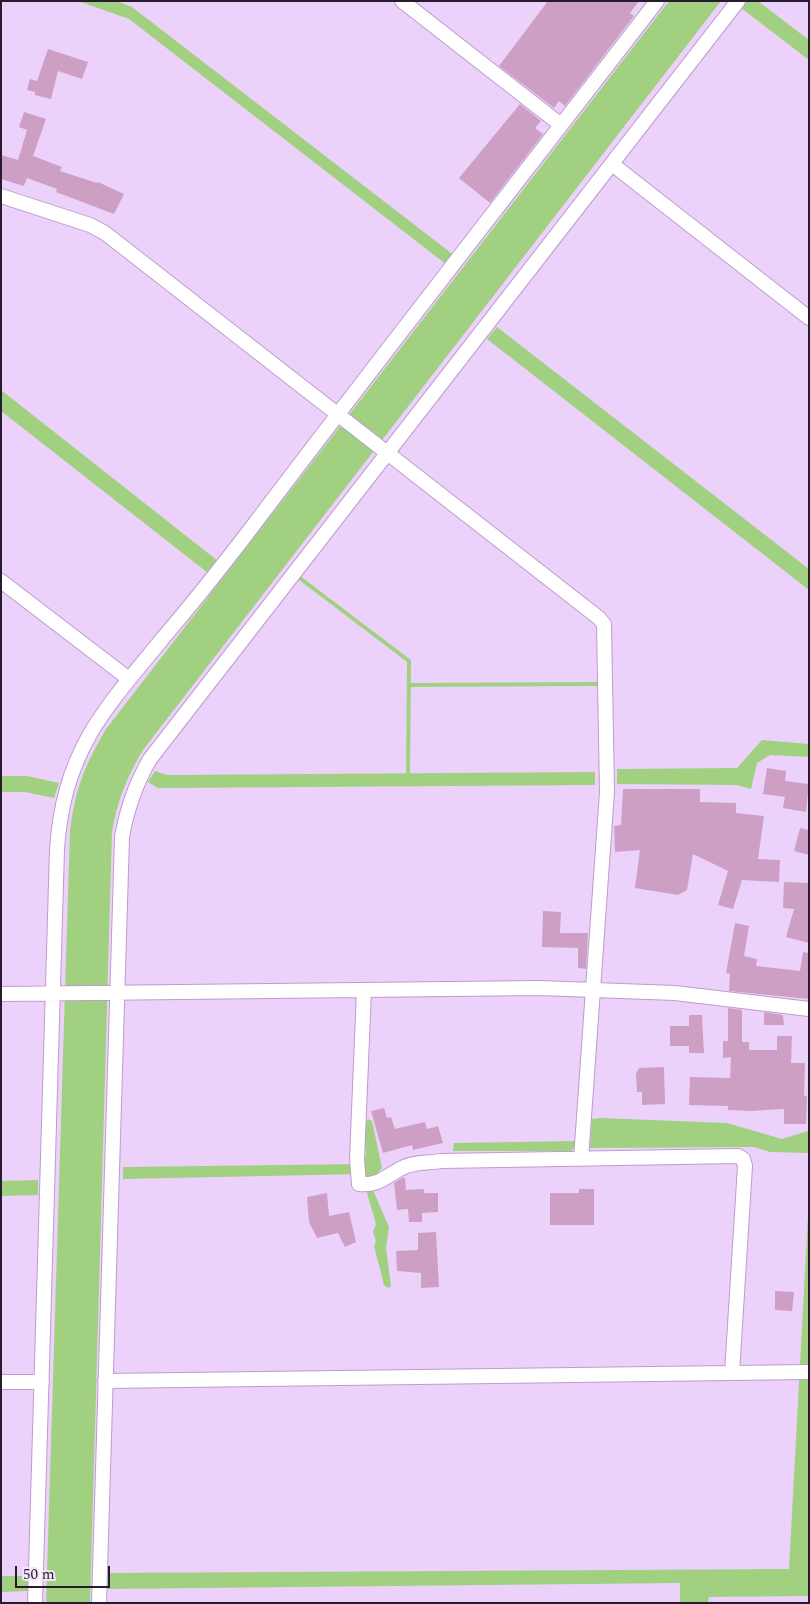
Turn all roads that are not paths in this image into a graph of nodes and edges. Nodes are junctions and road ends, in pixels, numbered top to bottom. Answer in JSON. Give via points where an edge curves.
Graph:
{"nodes":[{"id":1,"x":402,"y":1,"type":"edge"},
{"id":2,"x":657,"y":1,"type":"edge"},
{"id":3,"x":738,"y":1,"type":"edge"},
{"id":4,"x":561,"y":125,"type":"junction"},
{"id":5,"x":612,"y":164,"type":"junction"},
{"id":6,"x":1,"y":196,"type":"edge"},
{"id":7,"x":809,"y":318,"type":"edge"},
{"id":8,"x":340,"y":415,"type":"junction"},
{"id":9,"x":386,"y":450,"type":"junction"},
{"id":10,"x":1,"y":581,"type":"edge"},
{"id":11,"x":129,"y":679,"type":"junction"},
{"id":12,"x":364,"y":990,"type":"junction"},
{"id":13,"x":593,"y":991,"type":"junction"},
{"id":14,"x":115,"y":992,"type":"junction"},
{"id":15,"x":58,"y":993,"type":"junction"},
{"id":16,"x":1,"y":994,"type":"edge"},
{"id":17,"x":809,"y":1009,"type":"edge"},
{"id":18,"x":581,"y":1159,"type":"junction"},
{"id":19,"x":802,"y":1372,"type":"edge"},
{"id":20,"x":732,"y":1373,"type":"junction"},
{"id":21,"x":106,"y":1381,"type":"junction"},
{"id":22,"x":1,"y":1382,"type":"edge"},
{"id":23,"x":42,"y":1382,"type":"junction"},
{"id":24,"x":35,"y":1603,"type":"edge"},
{"id":25,"x":99,"y":1603,"type":"edge"}],
"edges":[{"from":1,"to":4,"type":"street"},
{"from":2,"to":4,"type":"street"},
{"from":3,"to":5,"type":"street"},
{"from":4,"to":8,"type":"street"},
{"from":5,"to":7,"type":"street"},
{"from":5,"to":9,"type":"street"},
{"from":6,"to":8,"type":"street","via":[[105,233]]},
{"from":8,"to":9,"type":"street"},
{"from":8,"to":11,"type":"street","via":[[211,581]]},
{"from":9,"to":13,"type":"street","via":[[604,624],[607,792]]},
{"from":9,"to":14,"type":"street","via":[[150,759],[135,784],[122,837]]},
{"from":10,"to":11,"type":"street"},
{"from":11,"to":15,"type":"street","via":[[80,753],[62,805],[57,849]]},
{"from":12,"to":13,"type":"street","via":[[540,988]]},
{"from":12,"to":14,"type":"street"},
{"from":12,"to":18,"type":"street","via":[[357,1159],[366,1183],[384,1181],[404,1167],[441,1161]]},
{"from":13,"to":17,"type":"street","via":[[675,994]]},
{"from":13,"to":18,"type":"street"},
{"from":14,"to":15,"type":"street"},
{"from":14,"to":21,"type":"street"},
{"from":15,"to":16,"type":"street"},
{"from":15,"to":23,"type":"street"},
{"from":18,"to":20,"type":"street","via":[[738,1156],[743,1159]]},
{"from":19,"to":20,"type":"street"},
{"from":20,"to":21,"type":"street"},
{"from":21,"to":25,"type":"street"},
{"from":22,"to":23,"type":"street"},
{"from":23,"to":24,"type":"street"}]}
